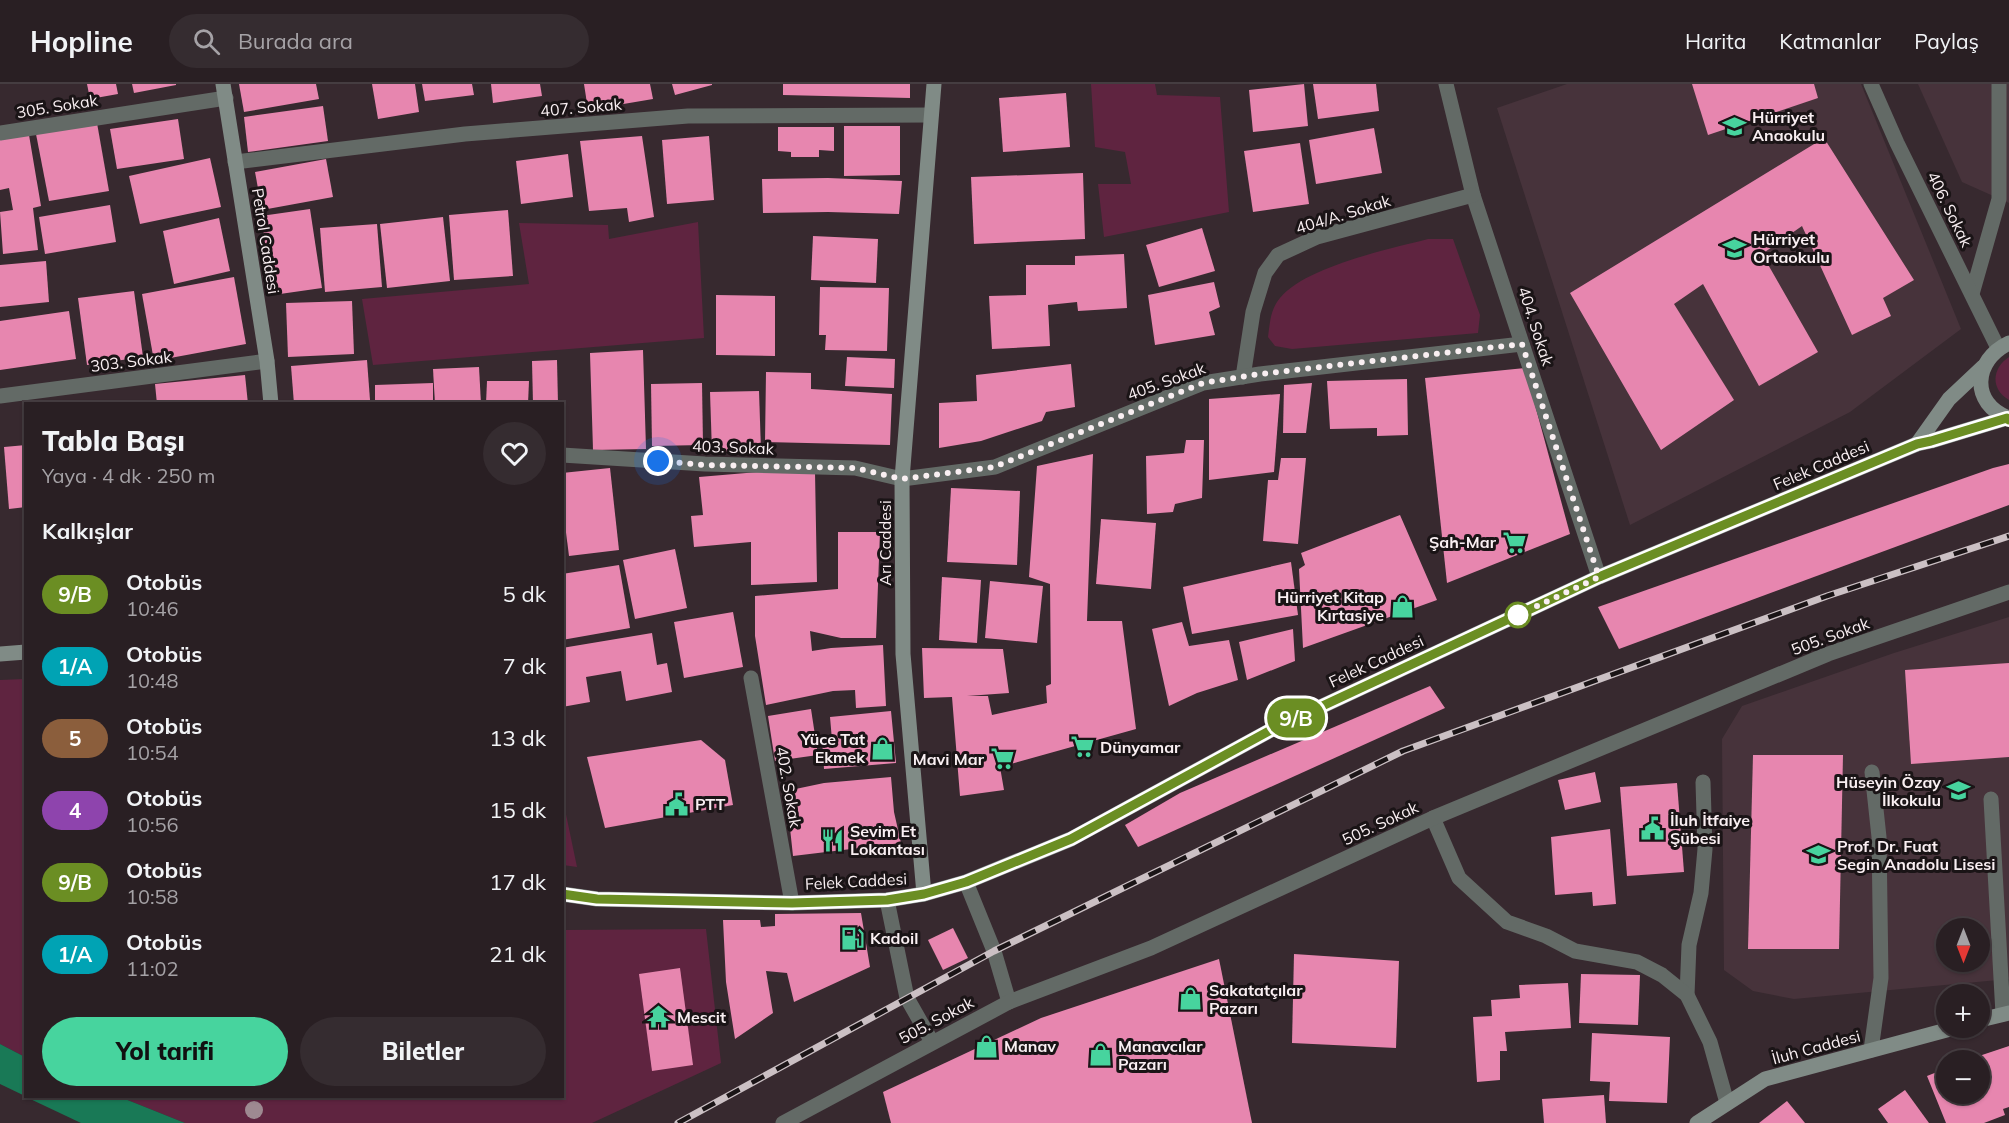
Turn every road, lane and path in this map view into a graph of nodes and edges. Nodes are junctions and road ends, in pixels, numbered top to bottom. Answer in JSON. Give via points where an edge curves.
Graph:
{"nodes":[{"id":1,"x":934,"y":84,"type":"edge"},
{"id":2,"x":1871,"y":84,"type":"edge"},
{"id":3,"x":1999,"y":84,"type":"edge"},
{"id":4,"x":1449,"y":85,"type":"edge"},
{"id":5,"x":224,"y":91,"type":"edge"},
{"id":6,"x":931,"y":115,"type":"junction"},
{"id":7,"x":0,"y":133,"type":"edge"},
{"id":8,"x":235,"y":162,"type":"junction"},
{"id":9,"x":1473,"y":195,"type":"junction"},
{"id":10,"x":1972,"y":294,"type":"junction"},
{"id":11,"x":1522,"y":344,"type":"junction"},
{"id":12,"x":2004,"y":346,"type":"edge"},
{"id":13,"x":267,"y":361,"type":"junction"},
{"id":14,"x":1983,"y":367,"type":"junction"},
{"id":15,"x":1243,"y":377,"type":"junction"},
{"id":16,"x":0,"y":396,"type":"edge"},
{"id":17,"x":271,"y":402,"type":"edge"},
{"id":18,"x":2008,"y":418,"type":"edge"},
{"id":19,"x":1917,"y":444,"type":"junction"},
{"id":20,"x":564,"y":455,"type":"edge"},
{"id":21,"x":902,"y":479,"type":"junction"},
{"id":22,"x":1599,"y":577,"type":"junction"},
{"id":23,"x":2009,"y":592,"type":"edge"},
{"id":24,"x":24,"y":652,"type":"edge"},
{"id":25,"x":0,"y":654,"type":"edge"},
{"id":26,"x":751,"y":678,"type":"dead end"},
{"id":27,"x":1872,"y":772,"type":"dead end"},
{"id":28,"x":1703,"y":782,"type":"dead end"},
{"id":29,"x":1991,"y":799,"type":"dead end"},
{"id":30,"x":1433,"y":818,"type":"junction"},
{"id":31,"x":966,"y":882,"type":"junction"},
{"id":32,"x":564,"y":894,"type":"edge"},
{"id":33,"x":924,"y":894,"type":"junction"},
{"id":34,"x":887,"y":900,"type":"junction"},
{"id":35,"x":792,"y":903,"type":"junction"},
{"id":36,"x":1687,"y":995,"type":"junction"},
{"id":37,"x":1009,"y":1002,"type":"junction"},
{"id":38,"x":2006,"y":1013,"type":"edge"},
{"id":39,"x":1990,"y":1017,"type":"edge"},
{"id":40,"x":1936,"y":1033,"type":"edge"},
{"id":41,"x":932,"y":1042,"type":"junction"},
{"id":42,"x":1871,"y":1050,"type":"junction"},
{"id":43,"x":1727,"y":1103,"type":"junction"},
{"id":44,"x":783,"y":1123,"type":"edge"},
{"id":45,"x":1696,"y":1123,"type":"edge"}],
"edges":[{"from":1,"to":6,"type":"main road","name":"Arı Caddesi"},
{"from":2,"to":10,"type":"street","name":"406. Sokak"},
{"from":3,"to":10,"type":"street","via":[[1999,199]]},
{"from":4,"to":9,"type":"street","name":"404. Sokak"},
{"from":5,"to":7,"type":"street","name":"305. Sokak"},
{"from":5,"to":8,"type":"main road","name":"Petrol Caddesi"},
{"from":6,"to":8,"type":"street","name":"407. Sokak","via":[[688,116],[465,134]]},
{"from":6,"to":21,"type":"main road","name":"Arı Caddesi"},
{"from":8,"to":13,"type":"main road","name":"Petrol Caddesi"},
{"from":9,"to":11,"type":"street","name":"404. Sokak"},
{"from":9,"to":15,"type":"street","name":"404/A. Sokak","via":[[1317,237],[1278,255],[1265,273],[1253,312]]},
{"from":10,"to":12,"type":"street","name":"406. Sokak"},
{"from":11,"to":15,"type":"street","name":"405. Sokak"},
{"from":11,"to":22,"type":"street","name":"404. Sokak"},
{"from":12,"to":14,"type":"main road","via":[[1989,356]]},
{"from":13,"to":16,"type":"street","name":"303. Sokak"},
{"from":13,"to":17,"type":"main road","name":"Petrol Caddesi"},
{"from":14,"to":18,"type":"main road","via":[[1985,398],[1996,412]]},
{"from":14,"to":19,"type":"main road","via":[[1949,399]]},
{"from":15,"to":21,"type":"street","name":"405. Sokak","via":[[1203,383],[994,467]]},
{"from":18,"to":19,"type":"main road","name":"Felek Caddesi"},
{"from":19,"to":22,"type":"main road","name":"Felek Caddesi"},
{"from":20,"to":21,"type":"street","name":"403. Sokak","via":[[705,465],[855,468]]},
{"from":21,"to":33,"type":"main road","name":"Arı Caddesi","via":[[903,654]]},
{"from":22,"to":31,"type":"main road","name":"Felek Caddesi","via":[[1271,730],[1071,839]]},
{"from":23,"to":30,"type":"street","name":"505. Sokak","via":[[1828,654]]},
{"from":24,"to":25,"type":"main road"},
{"from":26,"to":35,"type":"street","name":"402. Sokak"},
{"from":27,"to":42,"type":"street","via":[[1879,837],[1881,978]]},
{"from":28,"to":36,"type":"street","via":[[1705,849],[1701,893],[1689,945]]},
{"from":29,"to":38,"type":"street"},
{"from":30,"to":36,"type":"street","via":[[1460,878],[1507,922],[1575,951],[1637,962]]},
{"from":30,"to":37,"type":"street","name":"505. Sokak","via":[[1151,948]]},
{"from":31,"to":33,"type":"main road","name":"Felek Caddesi"},
{"from":31,"to":37,"type":"street","via":[[994,951]]},
{"from":32,"to":35,"type":"main road","name":"Felek Caddesi","via":[[597,899]]},
{"from":33,"to":34,"type":"main road","name":"Felek Caddesi"},
{"from":34,"to":35,"type":"main road","name":"Felek Caddesi"},
{"from":34,"to":41,"type":"street","via":[[907,998]]},
{"from":36,"to":43,"type":"street","via":[[1710,1042]]},
{"from":37,"to":41,"type":"street","name":"505. Sokak"},
{"from":38,"to":39,"type":"main road"},
{"from":40,"to":42,"type":"main road","name":"İluh Caddesi"},
{"from":41,"to":44,"type":"street","name":"505. Sokak"},
{"from":42,"to":43,"type":"main road","name":"İluh Caddesi","via":[[1765,1079]]},
{"from":43,"to":45,"type":"main road","name":"İluh Caddesi"}]}
